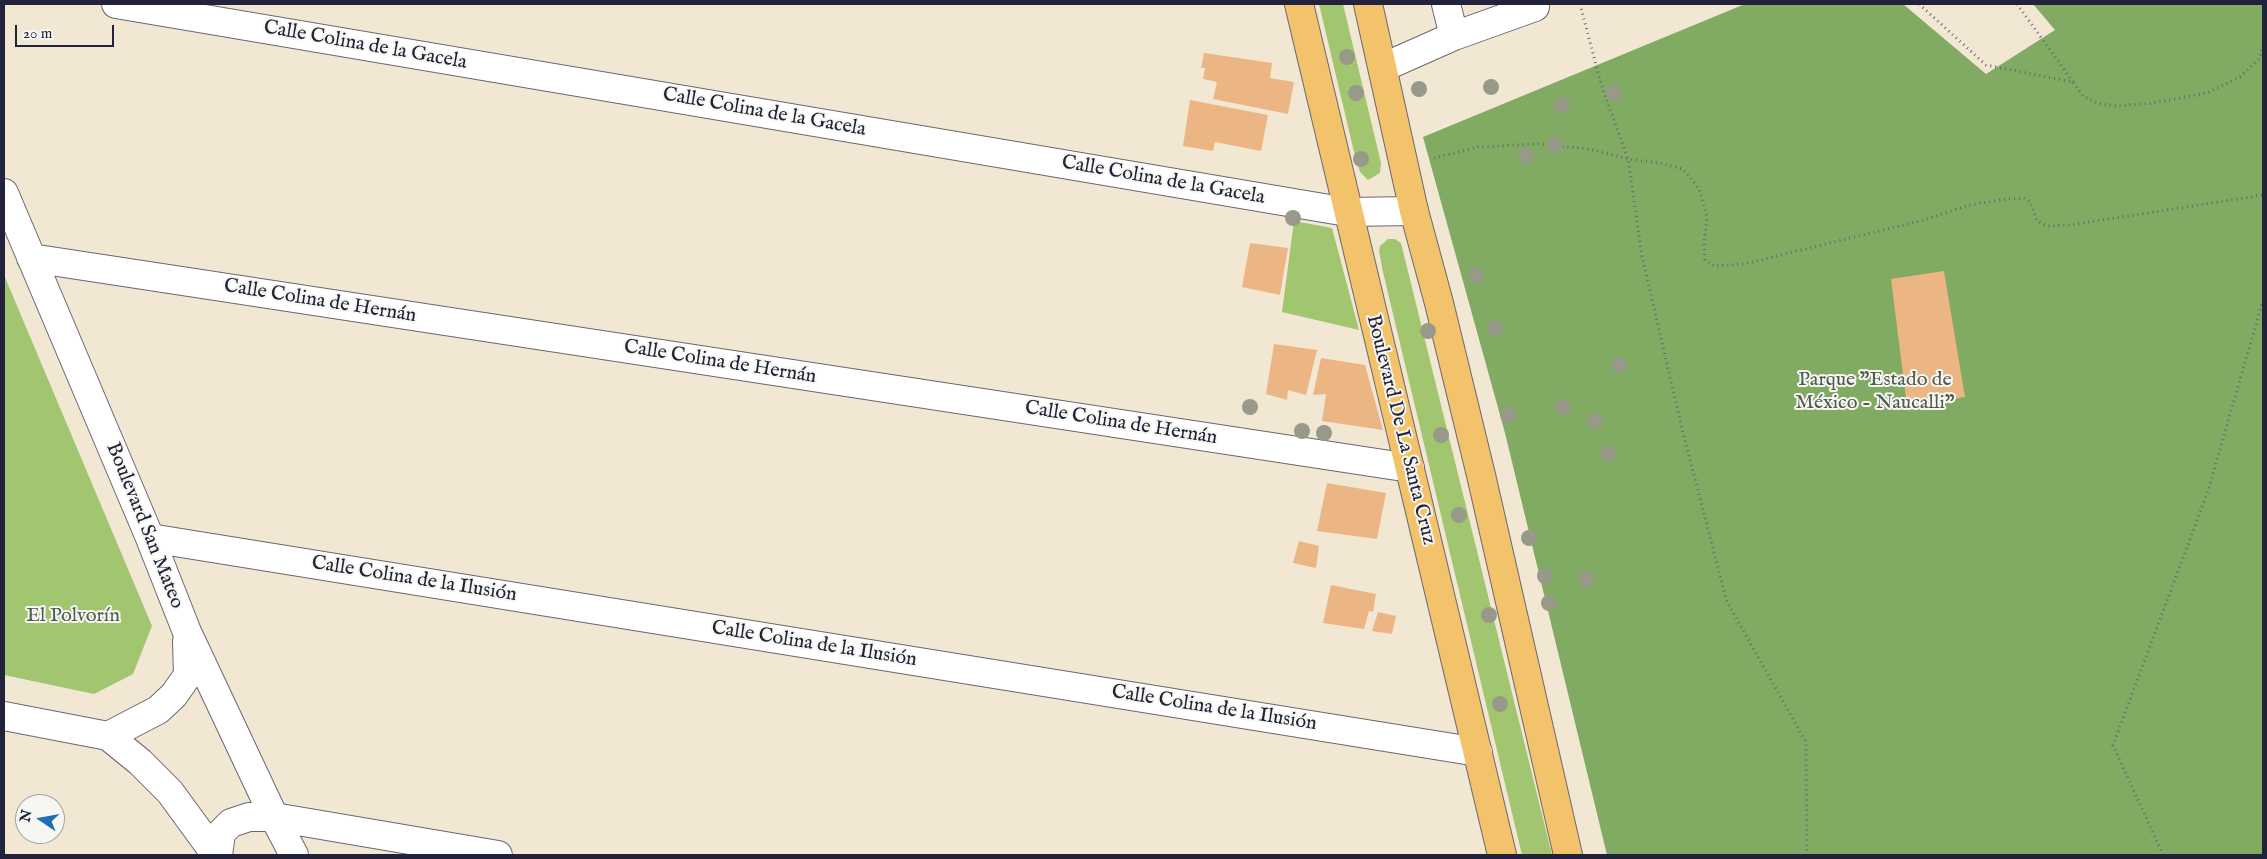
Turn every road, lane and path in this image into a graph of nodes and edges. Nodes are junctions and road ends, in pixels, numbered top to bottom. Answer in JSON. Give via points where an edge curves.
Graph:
{"nodes":[{"id":1,"x":116,"y":4,"type":"edge"},
{"id":2,"x":1299,"y":4,"type":"edge"},
{"id":3,"x":1368,"y":4,"type":"edge"},
{"id":4,"x":1446,"y":4,"type":"edge"},
{"id":5,"x":1534,"y":4,"type":"edge"},
{"id":6,"x":1580,"y":4,"type":"edge"},
{"id":7,"x":1919,"y":4,"type":"edge"},
{"id":8,"x":2017,"y":4,"type":"edge"},
{"id":9,"x":1454,"y":36,"type":"junction"},
{"id":10,"x":2263,"y":44,"type":"edge"},
{"id":11,"x":1384,"y":67,"type":"junction"},
{"id":12,"x":2073,"y":82,"type":"junction"},
{"id":13,"x":1628,"y":160,"type":"junction"},
{"id":14,"x":1404,"y":164,"type":"junction"},
{"id":15,"x":4,"y":193,"type":"edge"},
{"id":16,"x":2263,"y":195,"type":"edge"},
{"id":17,"x":1414,"y":211,"type":"junction"},
{"id":18,"x":1347,"y":212,"type":"junction"},
{"id":19,"x":31,"y":258,"type":"junction"},
{"id":20,"x":2263,"y":300,"type":"edge"},
{"id":21,"x":1410,"y":468,"type":"junction"},
{"id":22,"x":150,"y":538,"type":"junction"},
{"id":23,"x":187,"y":632,"type":"junction"},
{"id":24,"x":4,"y":716,"type":"edge"},
{"id":25,"x":108,"y":736,"type":"junction"},
{"id":26,"x":1478,"y":752,"type":"junction"},
{"id":27,"x":274,"y":817,"type":"junction"},
{"id":28,"x":217,"y":855,"type":"edge"},
{"id":29,"x":294,"y":855,"type":"edge"},
{"id":30,"x":498,"y":855,"type":"edge"},
{"id":31,"x":1502,"y":855,"type":"edge"},
{"id":32,"x":1568,"y":855,"type":"edge"},
{"id":33,"x":1807,"y":855,"type":"edge"},
{"id":34,"x":2163,"y":855,"type":"edge"}],
"edges":[{"from":1,"to":18,"type":"street","name":"Calle Colina de la Gacela"},
{"from":2,"to":18,"type":"main road","name":"Boulevard De La Santa Cruz"},
{"from":3,"to":11,"type":"main road"},
{"from":4,"to":9,"type":"street"},
{"from":5,"to":9,"type":"street","via":[[1535,7]]},
{"from":6,"to":13,"type":"path","via":[[1601,84]]},
{"from":7,"to":12,"type":"path","via":[[1986,65]]},
{"from":8,"to":12,"type":"path"},
{"from":9,"to":11,"type":"street"},
{"from":10,"to":12,"type":"path","via":[[2259,59],[2240,77],[2207,94],[2188,98],[2116,106],[2082,96]]},
{"from":11,"to":14,"type":"main road"},
{"from":13,"to":14,"type":"path","via":[[1589,149],[1538,144],[1478,147]]},
{"from":13,"to":16,"type":"path","via":[[1683,169],[1699,189],[1707,217],[1706,260],[1714,266],[1744,264],[1924,220],[1969,205],[2008,199],[2024,198],[2030,202],[2037,221],[2046,226]]},
{"from":13,"to":33,"type":"path","via":[[1642,256],[1727,602],[1806,742]]},
{"from":14,"to":17,"type":"main road"},
{"from":15,"to":19,"type":"street","name":"Boulevard San Mateo"},
{"from":17,"to":18,"type":"street","name":"Calle Colina de la Gacela"},
{"from":17,"to":32,"type":"main road","via":[[1481,475]]},
{"from":18,"to":21,"type":"main road","name":"Boulevard De La Santa Cruz"},
{"from":19,"to":21,"type":"street","name":"Calle Colina de Hernán"},
{"from":19,"to":22,"type":"street","name":"Boulevard San Mateo"},
{"from":20,"to":34,"type":"path","via":[[2208,491],[2113,745]]},
{"from":21,"to":26,"type":"main road","name":"Boulevard De La Santa Cruz"},
{"from":22,"to":23,"type":"street","name":"Boulevard San Mateo"},
{"from":22,"to":26,"type":"street","name":"Calle Colina de la Ilusión"},
{"from":23,"to":25,"type":"street","via":[[188,675],[174,695],[158,710]]},
{"from":23,"to":27,"type":"street","name":"Boulevard San Mateo"},
{"from":24,"to":25,"type":"street"},
{"from":25,"to":28,"type":"street","via":[[170,792]]},
{"from":26,"to":31,"type":"main road","name":"Boulevard De La Santa Cruz"},
{"from":27,"to":28,"type":"street","via":[[249,817],[232,823],[221,833]]},
{"from":27,"to":29,"type":"street","name":"Boulevard San Mateo"},
{"from":27,"to":30,"type":"street"}]}
